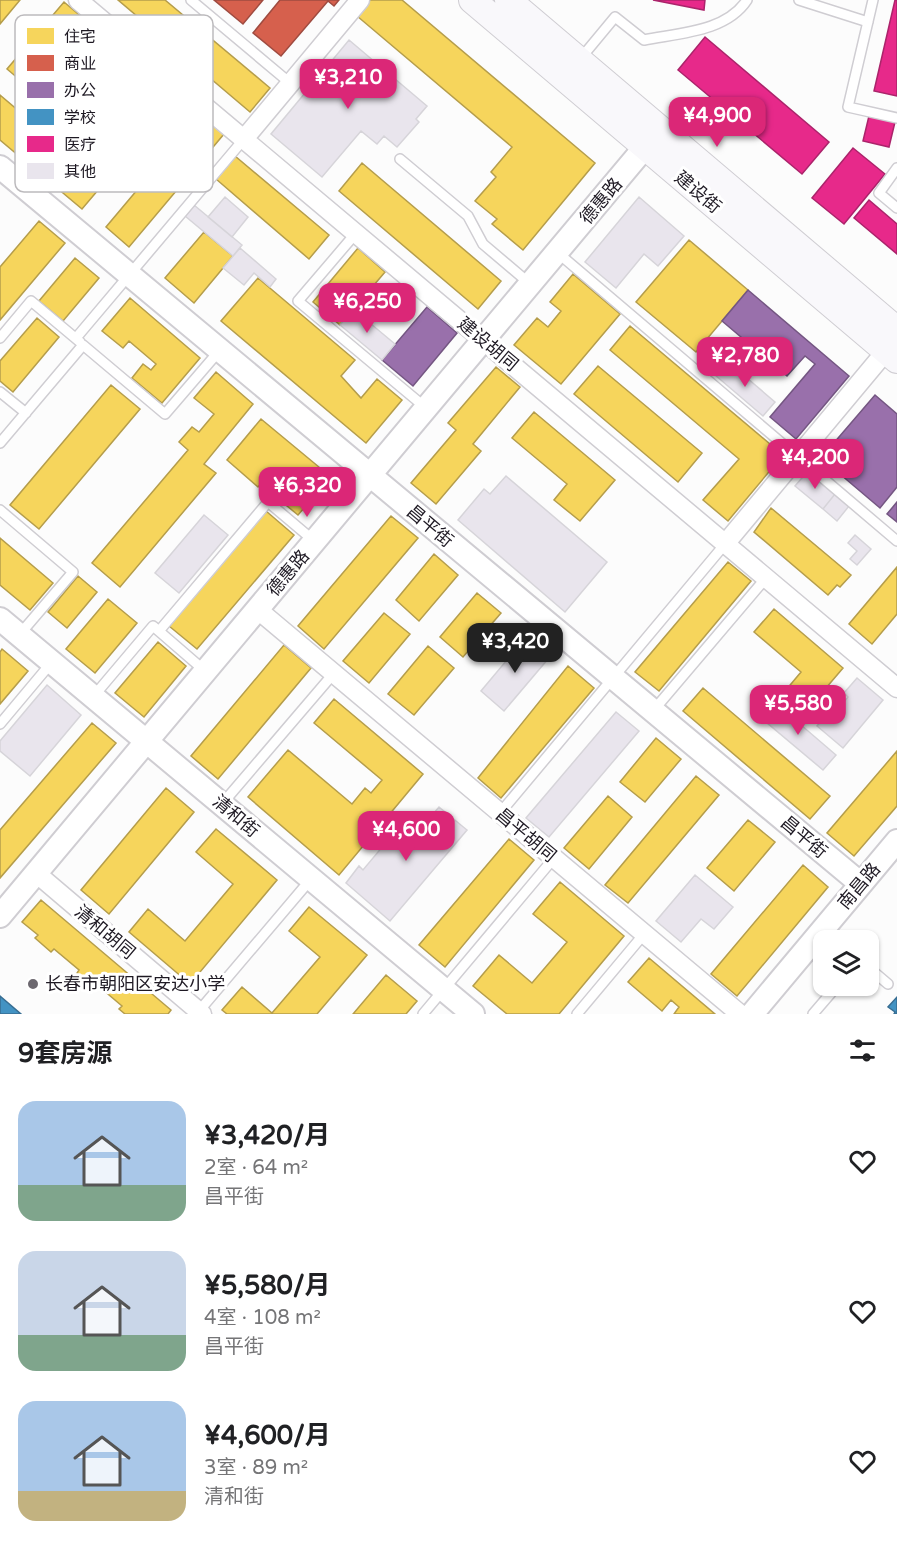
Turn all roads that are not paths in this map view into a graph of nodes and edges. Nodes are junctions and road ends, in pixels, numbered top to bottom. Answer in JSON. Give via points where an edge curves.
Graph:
{"nodes":[{"id":1,"x":78,"y":0,"type":"edge"},
{"id":2,"x":192,"y":0,"type":"edge"},
{"id":3,"x":360,"y":0,"type":"edge"},
{"id":4,"x":472,"y":0,"type":"edge"},
{"id":5,"x":508,"y":0,"type":"edge"},
{"id":6,"x":747,"y":0,"type":"edge"},
{"id":7,"x":799,"y":0,"type":"edge"},
{"id":8,"x":873,"y":0,"type":"edge"},
{"id":9,"x":96,"y":15,"type":"edge"},
{"id":10,"x":210,"y":15,"type":"edge"},
{"id":11,"x":213,"y":18,"type":"edge"},
{"id":12,"x":868,"y":22,"type":"junction"},
{"id":13,"x":579,"y":60,"type":"junction"},
{"id":14,"x":290,"y":83,"type":"junction"},
{"id":15,"x":213,"y":113,"type":"edge"},
{"id":16,"x":897,"y":118,"type":"edge"},
{"id":17,"x":244,"y":139,"type":"junction"},
{"id":18,"x":645,"y":147,"type":"junction"},
{"id":19,"x":400,"y":159,"type":"dead end"},
{"id":20,"x":0,"y":167,"type":"edge"},
{"id":21,"x":897,"y":168,"type":"edge"},
{"id":22,"x":213,"y":176,"type":"edge"},
{"id":23,"x":15,"y":180,"type":"edge"},
{"id":24,"x":30,"y":192,"type":"edge"},
{"id":25,"x":199,"y":192,"type":"edge"},
{"id":26,"x":897,"y":208,"type":"edge"},
{"id":27,"x":356,"y":233,"type":"junction"},
{"id":28,"x":557,"y":253,"type":"junction"},
{"id":29,"x":129,"y":275,"type":"junction"},
{"id":30,"x":530,"y":284,"type":"junction"},
{"id":31,"x":0,"y":338,"type":"edge"},
{"id":32,"x":483,"y":340,"type":"junction"},
{"id":33,"x":80,"y":341,"type":"junction"},
{"id":34,"x":893,"y":347,"type":"edge"},
{"id":35,"x":220,"y":350,"type":"junction"},
{"id":36,"x":0,"y":392,"type":"edge"},
{"id":37,"x":426,"y":408,"type":"junction"},
{"id":38,"x":26,"y":413,"type":"junction"},
{"id":39,"x":0,"y":443,"type":"edge"},
{"id":40,"x":798,"y":457,"type":"junction"},
{"id":41,"x":370,"y":475,"type":"junction"},
{"id":42,"x":0,"y":510,"type":"edge"},
{"id":43,"x":314,"y":541,"type":"junction"},
{"id":44,"x":897,"y":541,"type":"edge"},
{"id":45,"x":725,"y":544,"type":"junction"},
{"id":46,"x":766,"y":578,"type":"junction"},
{"id":47,"x":257,"y":609,"type":"junction"},
{"id":48,"x":0,"y":619,"type":"edge"},
{"id":49,"x":159,"y":631,"type":"junction"},
{"id":50,"x":20,"y":635,"type":"junction"},
{"id":51,"x":52,"y":662,"type":"junction"},
{"id":52,"x":206,"y":671,"type":"junction"},
{"id":53,"x":334,"y":673,"type":"junction"},
{"id":54,"x":613,"y":678,"type":"junction"},
{"id":55,"x":897,"y":688,"type":"edge"},
{"id":56,"x":93,"y":697,"type":"junction"},
{"id":57,"x":653,"y":711,"type":"junction"},
{"id":58,"x":0,"y":724,"type":"edge"},
{"id":59,"x":147,"y":741,"type":"junction"},
{"id":60,"x":222,"y":804,"type":"junction"},
{"id":61,"x":500,"y":813,"type":"junction"},
{"id":62,"x":897,"y":841,"type":"edge"},
{"id":63,"x":554,"y":858,"type":"junction"},
{"id":64,"x":36,"y":873,"type":"junction"},
{"id":65,"x":311,"y":879,"type":"junction"},
{"id":66,"x":861,"y":884,"type":"junction"},
{"id":67,"x":0,"y":916,"type":"edge"},
{"id":68,"x":833,"y":930,"type":"edge"},
{"id":69,"x":644,"y":934,"type":"junction"},
{"id":70,"x":813,"y":952,"type":"edge"},
{"id":71,"x":879,"y":976,"type":"edge"},
{"id":72,"x":888,"y":984,"type":"dead end"},
{"id":73,"x":444,"y":990,"type":"junction"},
{"id":74,"x":828,"y":996,"type":"edge"},
{"id":75,"x":201,"y":1013,"type":"edge"},
{"id":76,"x":423,"y":1014,"type":"edge"},
{"id":77,"x":472,"y":1014,"type":"edge"},
{"id":78,"x":577,"y":1014,"type":"edge"},
{"id":79,"x":740,"y":1014,"type":"edge"},
{"id":80,"x":752,"y":1014,"type":"edge"},
{"id":81,"x":813,"y":1014,"type":"edge"}],
"edges":[{"from":1,"to":9,"type":"street","name":"建设胡同"},
{"from":2,"to":10,"type":"lane"},
{"from":3,"to":14,"type":"street"},
{"from":4,"to":18,"type":"main road","name":"建设街"},
{"from":5,"to":13,"type":"main road","name":"建设街"},
{"from":6,"to":13,"type":"lane","via":[[736,14],[713,26],[644,40],[615,17]]},
{"from":7,"to":12,"type":"lane"},
{"from":8,"to":12,"type":"lane"},
{"from":11,"to":14,"type":"lane"},
{"from":12,"to":16,"type":"lane","via":[[848,107]]},
{"from":13,"to":34,"type":"main road","name":"建设街"},
{"from":14,"to":17,"type":"street"},
{"from":15,"to":17,"type":"street","name":"建设胡同"},
{"from":17,"to":22,"type":"lane"},
{"from":17,"to":27,"type":"street","name":"建设胡同"},
{"from":18,"to":28,"type":"street","name":"德惠路"},
{"from":18,"to":34,"type":"main road","name":"建设街"},
{"from":19,"to":30,"type":"lane","via":[[468,216],[483,244]]},
{"from":20,"to":23,"type":"street","name":"昌平街"},
{"from":21,"to":26,"type":"lane","via":[[879,193]]},
{"from":24,"to":29,"type":"street","name":"昌平街"},
{"from":25,"to":29,"type":"lane"},
{"from":27,"to":32,"type":"street","name":"建设胡同"},
{"from":27,"to":37,"type":"lane","via":[[298,302]]},
{"from":28,"to":30,"type":"street","name":"德惠路"},
{"from":28,"to":40,"type":"lane"},
{"from":29,"to":33,"type":"lane"},
{"from":29,"to":35,"type":"street","name":"昌平街"},
{"from":30,"to":32,"type":"street","name":"德惠路"},
{"from":31,"to":33,"type":"lane","via":[[31,301]]},
{"from":32,"to":37,"type":"street","name":"德惠路"},
{"from":32,"to":45,"type":"street","name":"建设胡同"},
{"from":33,"to":35,"type":"lane","via":[[165,414]]},
{"from":33,"to":38,"type":"lane"},
{"from":34,"to":40,"type":"street"},
{"from":35,"to":41,"type":"street","name":"昌平街"},
{"from":36,"to":38,"type":"lane"},
{"from":37,"to":41,"type":"street","name":"德惠路"},
{"from":38,"to":39,"type":"lane"},
{"from":40,"to":44,"type":"lane"},
{"from":40,"to":45,"type":"street"},
{"from":41,"to":43,"type":"street","name":"德惠路"},
{"from":41,"to":54,"type":"street","name":"昌平街"},
{"from":42,"to":50,"type":"lane","via":[[73,572]]},
{"from":43,"to":47,"type":"street","name":"德惠路"},
{"from":43,"to":49,"type":"lane","via":[[268,502]]},
{"from":45,"to":46,"type":"street","name":"建设胡同"},
{"from":45,"to":54,"type":"lane"},
{"from":46,"to":55,"type":"street","name":"建设胡同"},
{"from":46,"to":57,"type":"lane"},
{"from":47,"to":52,"type":"street","name":"德惠路"},
{"from":47,"to":53,"type":"street","name":"昌平胡同"},
{"from":48,"to":50,"type":"street","name":"清和街"},
{"from":49,"to":52,"type":"lane"},
{"from":49,"to":56,"type":"lane","via":[[153,626]]},
{"from":50,"to":51,"type":"street","name":"清和街"},
{"from":51,"to":56,"type":"street","name":"清和街"},
{"from":51,"to":58,"type":"lane"},
{"from":52,"to":59,"type":"street","name":"德惠路"},
{"from":53,"to":60,"type":"lane"},
{"from":53,"to":61,"type":"street","name":"昌平胡同"},
{"from":54,"to":57,"type":"street","name":"昌平街"},
{"from":54,"to":61,"type":"lane"},
{"from":56,"to":59,"type":"street","name":"清和街"},
{"from":57,"to":66,"type":"street","name":"昌平街"},
{"from":59,"to":60,"type":"street","name":"清和街"},
{"from":59,"to":64,"type":"street","name":"德惠路"},
{"from":60,"to":65,"type":"street","name":"清和街"},
{"from":61,"to":63,"type":"street","name":"昌平胡同"},
{"from":62,"to":66,"type":"street","name":"南昌路"},
{"from":63,"to":69,"type":"street","name":"昌平胡同"},
{"from":63,"to":73,"type":"lane"},
{"from":64,"to":67,"type":"street","name":"德惠路"},
{"from":64,"to":75,"type":"street","name":"清和胡同"},
{"from":65,"to":73,"type":"street","name":"清和街"},
{"from":65,"to":75,"type":"lane"},
{"from":66,"to":68,"type":"street","name":"南昌路"},
{"from":69,"to":78,"type":"lane"},
{"from":69,"to":79,"type":"street","name":"昌平胡同"},
{"from":70,"to":80,"type":"street","name":"南昌路"},
{"from":71,"to":72,"type":"lane"},
{"from":73,"to":76,"type":"lane"},
{"from":73,"to":77,"type":"street","name":"清和街"},
{"from":74,"to":81,"type":"lane"}]}
